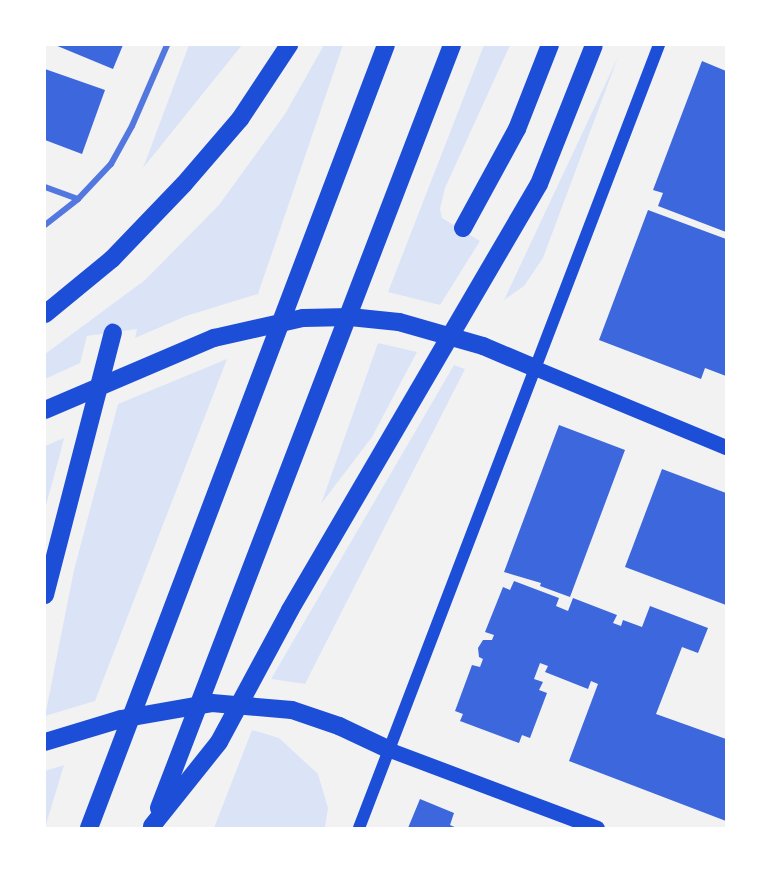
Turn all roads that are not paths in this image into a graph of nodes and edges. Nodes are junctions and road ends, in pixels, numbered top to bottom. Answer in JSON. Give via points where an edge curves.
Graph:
{"nodes":[{"id":1,"x":167,"y":45,"type":"edge"},
{"id":2,"x":289,"y":45,"type":"edge"},
{"id":3,"x":386,"y":45,"type":"edge"},
{"id":4,"x":452,"y":45,"type":"edge"},
{"id":5,"x":550,"y":45,"type":"edge"},
{"id":6,"x":594,"y":45,"type":"edge"},
{"id":7,"x":659,"y":45,"type":"edge"},
{"id":8,"x":45,"y":187,"type":"edge"},
{"id":9,"x":78,"y":199,"type":"junction"},
{"id":10,"x":45,"y":225,"type":"edge"},
{"id":11,"x":463,"y":228,"type":"dead end"},
{"id":12,"x":45,"y":314,"type":"edge"},
{"id":13,"x":113,"y":333,"type":"dead end"},
{"id":14,"x":535,"y":368,"type":"junction"},
{"id":15,"x":45,"y":410,"type":"edge"},
{"id":16,"x":726,"y":447,"type":"edge"},
{"id":17,"x":45,"y":595,"type":"edge"},
{"id":18,"x":45,"y":742,"type":"edge"},
{"id":19,"x":390,"y":750,"type":"junction"},
{"id":20,"x":151,"y":827,"type":"edge"},
{"id":21,"x":89,"y":828,"type":"edge"},
{"id":22,"x":359,"y":828,"type":"edge"},
{"id":23,"x":597,"y":828,"type":"edge"}],
"edges":[{"from":1,"to":9,"type":"street","via":[[111,164]]},
{"from":2,"to":12,"type":"highway","via":[[240,119],[184,184],[112,259]]},
{"from":3,"to":21,"type":"highway"},
{"from":4,"to":20,"type":"highway"},
{"from":5,"to":11,"type":"highway","via":[[517,129]]},
{"from":6,"to":20,"type":"highway","via":[[539,184],[290,610],[219,742]]},
{"from":7,"to":14,"type":"main road"},
{"from":8,"to":9,"type":"street"},
{"from":9,"to":10,"type":"street"},
{"from":13,"to":17,"type":"highway"},
{"from":14,"to":15,"type":"highway","via":[[483,346],[399,322],[303,318],[214,338]]},
{"from":14,"to":16,"type":"main road"},
{"from":14,"to":19,"type":"main road"},
{"from":18,"to":19,"type":"highway","via":[[121,719],[212,703],[292,710]]},
{"from":19,"to":22,"type":"main road"},
{"from":19,"to":23,"type":"main road"}]}
